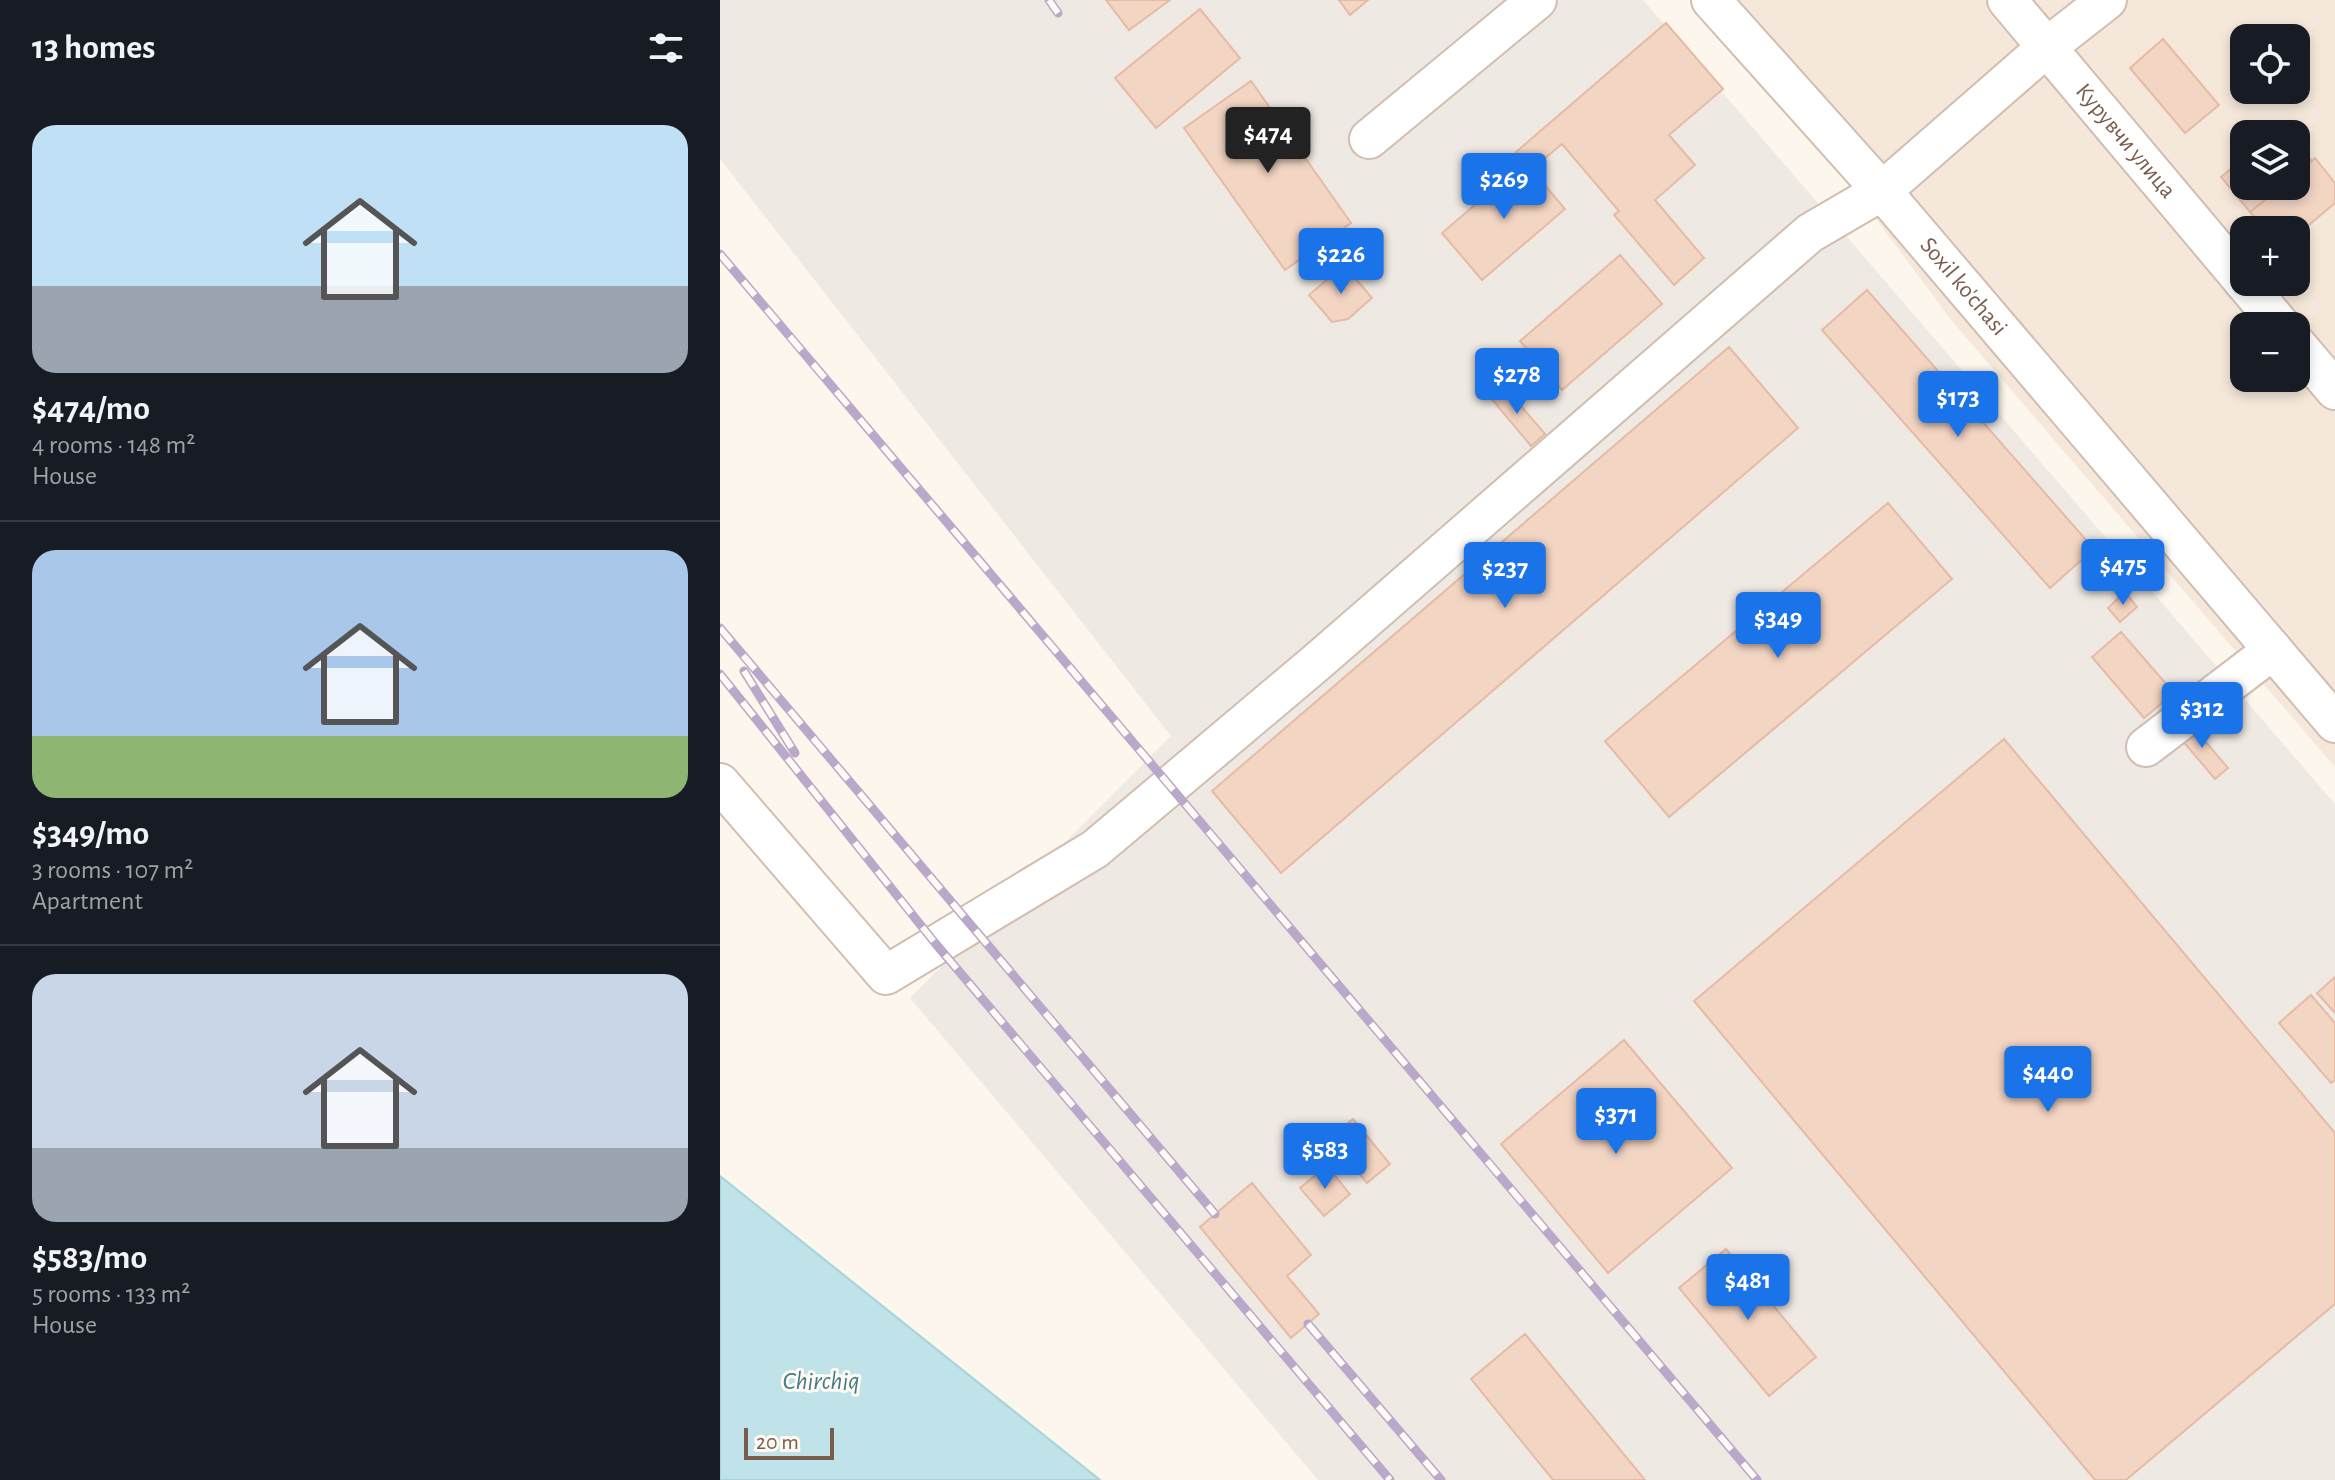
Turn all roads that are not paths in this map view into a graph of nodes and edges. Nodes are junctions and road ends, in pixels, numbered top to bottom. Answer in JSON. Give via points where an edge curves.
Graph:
{"nodes":[{"id":1,"x":1537,"y":0,"type":"edge"},
{"id":2,"x":1711,"y":0,"type":"edge"},
{"id":3,"x":2007,"y":0,"type":"edge"},
{"id":4,"x":2107,"y":0,"type":"edge"},
{"id":5,"x":2047,"y":47,"type":"junction"},
{"id":6,"x":1369,"y":139,"type":"dead end"},
{"id":7,"x":1882,"y":191,"type":"junction"},
{"id":8,"x":2230,"y":265,"type":"edge"},
{"id":9,"x":2256,"y":296,"type":"edge"},
{"id":10,"x":2269,"y":312,"type":"edge"},
{"id":11,"x":2310,"y":361,"type":"edge"},
{"id":12,"x":2335,"y":390,"type":"edge"},
{"id":13,"x":2273,"y":650,"type":"junction"},
{"id":14,"x":2335,"y":723,"type":"edge"},
{"id":15,"x":2146,"y":747,"type":"dead end"},
{"id":16,"x":720,"y":783,"type":"edge"}],
"edges":[{"from":1,"to":6,"type":"street"},
{"from":2,"to":7,"type":"street","name":"Soxil ko'chasi"},
{"from":3,"to":5,"type":"street","name":"Курувчи улица"},
{"from":4,"to":5,"type":"street"},
{"from":5,"to":7,"type":"street"},
{"from":5,"to":8,"type":"street","name":"Курувчи улица"},
{"from":7,"to":13,"type":"street","name":"Soxil ko'chasi"},
{"from":7,"to":16,"type":"street","via":[[1810,233],[1095,849],[886,975]]},
{"from":9,"to":10,"type":"street","name":"Курувчи улица"},
{"from":11,"to":12,"type":"street"},
{"from":13,"to":14,"type":"street","name":"Soxil ko'chasi"},
{"from":13,"to":15,"type":"street"}]}
